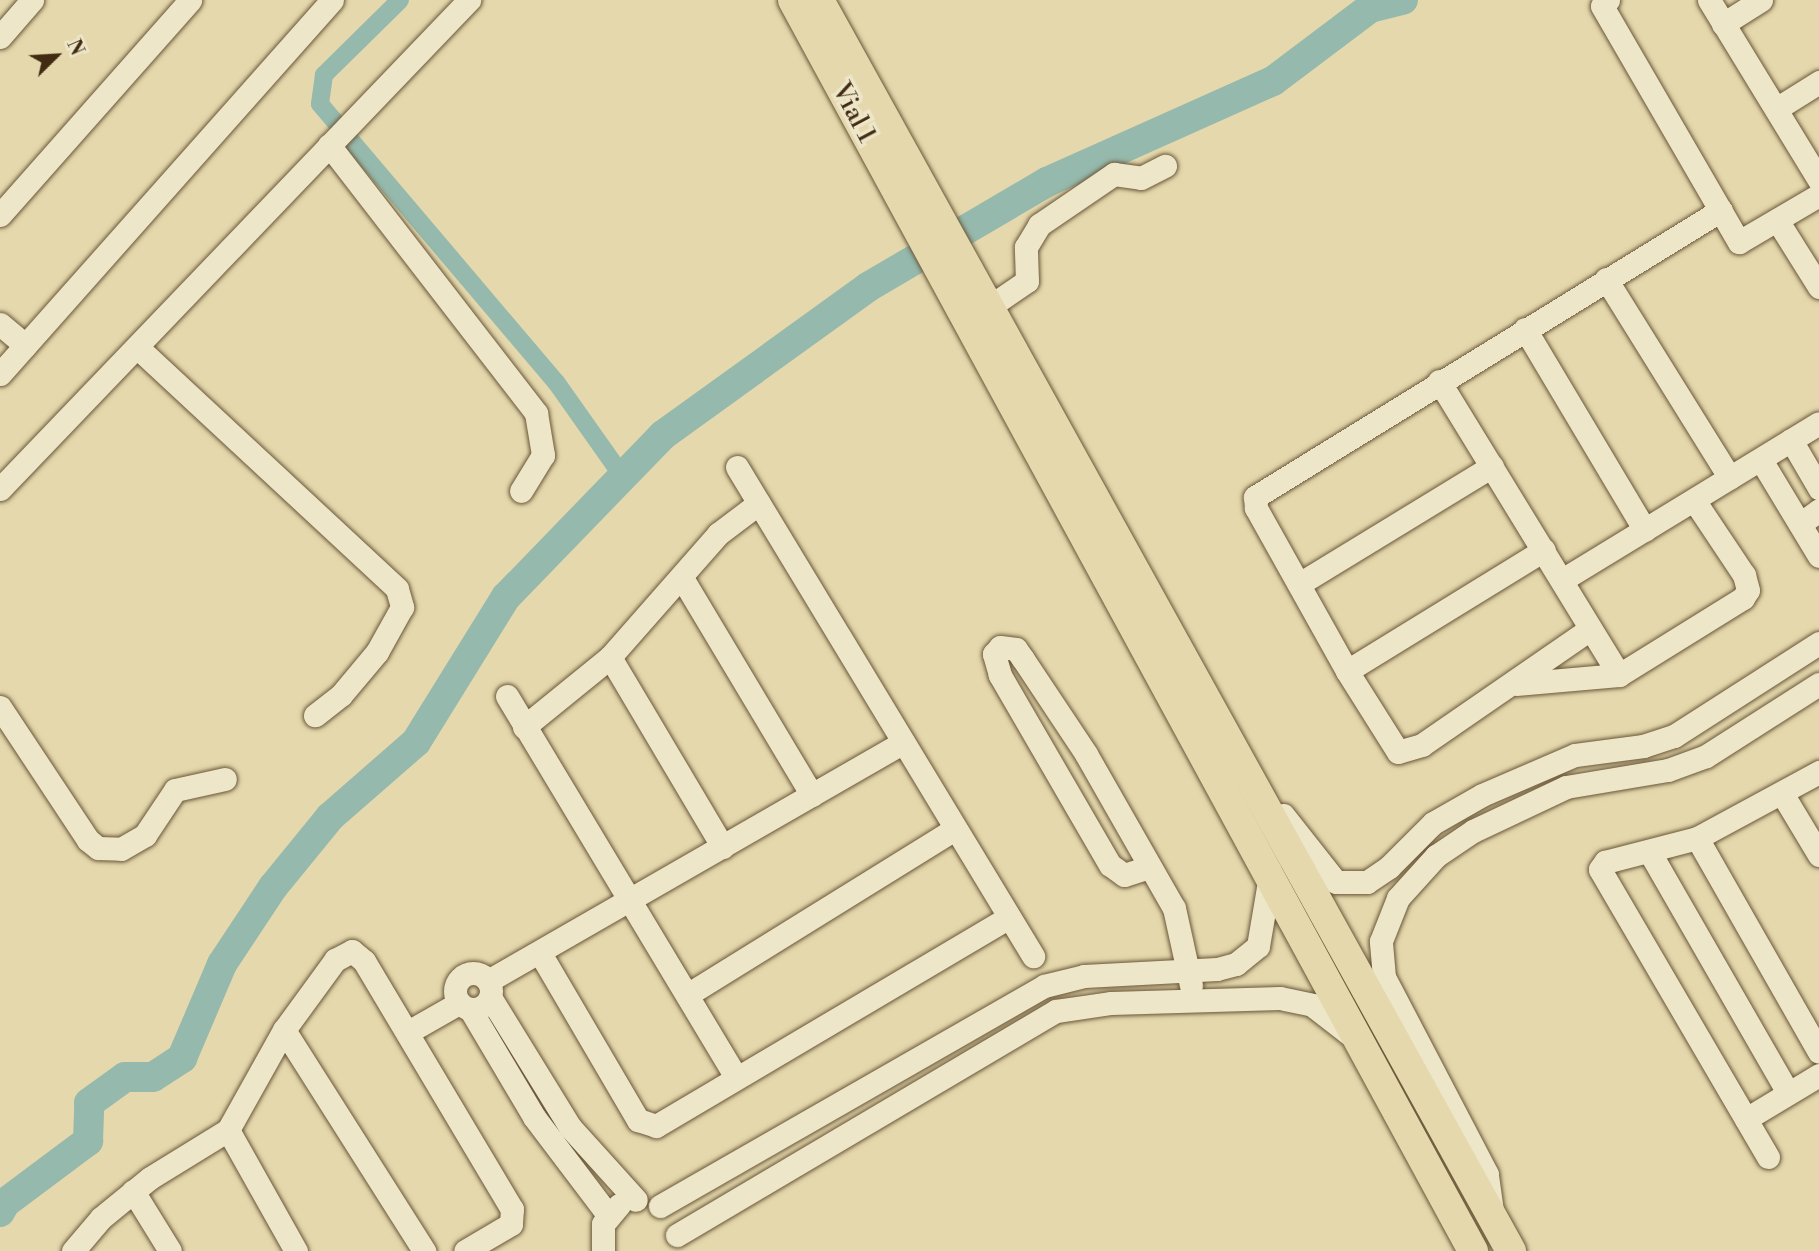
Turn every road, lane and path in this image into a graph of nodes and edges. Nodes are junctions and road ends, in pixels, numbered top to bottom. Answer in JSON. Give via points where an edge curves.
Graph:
{"nodes":[{"id":1,"x":32,"y":0,"type":"edge"},
{"id":2,"x":190,"y":0,"type":"edge"},
{"id":3,"x":332,"y":0,"type":"edge"},
{"id":4,"x":469,"y":0,"type":"edge"},
{"id":5,"x":793,"y":0,"type":"edge"},
{"id":6,"x":819,"y":0,"type":"edge"},
{"id":7,"x":1608,"y":0,"type":"edge"},
{"id":8,"x":1709,"y":0,"type":"edge"},
{"id":9,"x":1761,"y":0,"type":"edge"},
{"id":10,"x":1723,"y":24,"type":"junction"},
{"id":11,"x":0,"y":37,"type":"edge"},
{"id":12,"x":1819,"y":82,"type":"edge"},
{"id":13,"x":1776,"y":109,"type":"junction"},
{"id":14,"x":329,"y":145,"type":"junction"},
{"id":15,"x":1165,"y":166,"type":"dead end"},
{"id":16,"x":1819,"y":180,"type":"edge"},
{"id":17,"x":1819,"y":195,"type":"edge"},
{"id":18,"x":1721,"y":209,"type":"junction"},
{"id":19,"x":0,"y":215,"type":"edge"},
{"id":20,"x":925,"y":219,"type":"junction"},
{"id":21,"x":1777,"y":220,"type":"junction"},
{"id":22,"x":952,"y":271,"type":"junction"},
{"id":23,"x":1606,"y":279,"type":"junction"},
{"id":24,"x":1819,"y":287,"type":"edge"},
{"id":25,"x":989,"y":307,"type":"junction"},
{"id":26,"x":0,"y":324,"type":"edge"},
{"id":27,"x":1525,"y":329,"type":"junction"},
{"id":28,"x":25,"y":345,"type":"junction"},
{"id":29,"x":137,"y":346,"type":"junction"},
{"id":30,"x":0,"y":374,"type":"edge"},
{"id":31,"x":1439,"y":381,"type":"junction"},
{"id":32,"x":1819,"y":423,"type":"edge"},
{"id":33,"x":1791,"y":440,"type":"junction"},
{"id":34,"x":1760,"y":460,"type":"junction"},
{"id":35,"x":1492,"y":466,"type":"junction"},
{"id":36,"x":737,"y":467,"type":"dead end"},
{"id":37,"x":1730,"y":478,"type":"junction"},
{"id":38,"x":1819,"y":488,"type":"edge"},
{"id":39,"x":0,"y":489,"type":"edge"},
{"id":40,"x":521,"y":491,"type":"dead end"},
{"id":41,"x":1694,"y":500,"type":"junction"},
{"id":42,"x":759,"y":503,"type":"junction"},
{"id":43,"x":1819,"y":510,"type":"edge"},
{"id":44,"x":1800,"y":524,"type":"junction"},
{"id":45,"x":1645,"y":530,"type":"junction"},
{"id":46,"x":1544,"y":550,"type":"junction"},
{"id":47,"x":1819,"y":556,"type":"edge"},
{"id":48,"x":682,"y":578,"type":"junction"},
{"id":49,"x":1562,"y":580,"type":"junction"},
{"id":50,"x":1299,"y":584,"type":"junction"},
{"id":51,"x":1590,"y":629,"type":"junction"},
{"id":52,"x":1819,"y":643,"type":"edge"},
{"id":53,"x":610,"y":657,"type":"junction"},
{"id":54,"x":1348,"y":671,"type":"junction"},
{"id":55,"x":1619,"y":674,"type":"junction"},
{"id":56,"x":1819,"y":684,"type":"edge"},
{"id":57,"x":1511,"y":685,"type":"junction"},
{"id":58,"x":508,"y":696,"type":"dead end"},
{"id":59,"x":0,"y":707,"type":"edge"},
{"id":60,"x":315,"y":715,"type":"dead end"},
{"id":61,"x":524,"y":727,"type":"junction"},
{"id":62,"x":903,"y":742,"type":"junction"},
{"id":63,"x":1555,"y":762,"type":"junction"},
{"id":64,"x":1819,"y":772,"type":"edge"},
{"id":65,"x":1247,"y":777,"type":"junction"},
{"id":66,"x":225,"y":779,"type":"dead end"},
{"id":67,"x":1566,"y":787,"type":"junction"},
{"id":68,"x":812,"y":795,"type":"junction"},
{"id":69,"x":1783,"y":795,"type":"junction"},
{"id":70,"x":1433,"y":823,"type":"junction"},
{"id":71,"x":955,"y":829,"type":"junction"},
{"id":72,"x":1697,"y":838,"type":"junction"},
{"id":73,"x":1451,"y":845,"type":"junction"},
{"id":74,"x":723,"y":847,"type":"junction"},
{"id":75,"x":1649,"y":851,"type":"junction"},
{"id":76,"x":1819,"y":855,"type":"edge"},
{"id":77,"x":1149,"y":867,"type":"junction"},
{"id":78,"x":1269,"y":876,"type":"junction"},
{"id":79,"x":1167,"y":898,"type":"junction"},
{"id":80,"x":630,"y":901,"type":"junction"},
{"id":81,"x":1009,"y":917,"type":"junction"},
{"id":82,"x":540,"y":953,"type":"junction"},
{"id":83,"x":1033,"y":956,"type":"dead end"},
{"id":84,"x":1188,"y":970,"type":"junction"},
{"id":85,"x":1163,"y":971,"type":"junction"},
{"id":86,"x":489,"y":989,"type":"junction"},
{"id":87,"x":687,"y":995,"type":"junction"},
{"id":88,"x":1194,"y":1000,"type":"junction"},
{"id":89,"x":1151,"y":1002,"type":"junction"},
{"id":90,"x":464,"y":1006,"type":"junction"},
{"id":91,"x":284,"y":1030,"type":"junction"},
{"id":92,"x":408,"y":1032,"type":"junction"},
{"id":93,"x":1361,"y":1044,"type":"junction"},
{"id":94,"x":1819,"y":1052,"type":"edge"},
{"id":95,"x":525,"y":1055,"type":"junction"},
{"id":96,"x":504,"y":1067,"type":"junction"},
{"id":97,"x":1819,"y":1075,"type":"edge"},
{"id":98,"x":735,"y":1076,"type":"junction"},
{"id":99,"x":1788,"y":1093,"type":"junction"},
{"id":100,"x":1746,"y":1119,"type":"junction"},
{"id":101,"x":228,"y":1130,"type":"junction"},
{"id":102,"x":1768,"y":1157,"type":"dead end"},
{"id":103,"x":134,"y":1191,"type":"junction"},
{"id":104,"x":636,"y":1200,"type":"junction"},
{"id":105,"x":660,"y":1206,"type":"junction"},
{"id":106,"x":608,"y":1215,"type":"junction"},
{"id":107,"x":1492,"y":1218,"type":"junction"},
{"id":108,"x":676,"y":1243,"type":"edge"},
{"id":109,"x":598,"y":1249,"type":"edge"},
{"id":110,"x":74,"y":1251,"type":"edge"},
{"id":111,"x":170,"y":1251,"type":"edge"},
{"id":112,"x":296,"y":1251,"type":"edge"},
{"id":113,"x":424,"y":1251,"type":"edge"},
{"id":114,"x":465,"y":1251,"type":"edge"},
{"id":115,"x":1473,"y":1251,"type":"edge"},
{"id":116,"x":1511,"y":1251,"type":"edge"}],
"edges":[{"from":1,"to":11,"type":"street"},
{"from":2,"to":19,"type":"street"},
{"from":3,"to":28,"type":"street"},
{"from":4,"to":14,"type":"street"},
{"from":5,"to":20,"type":"main road","name":"Vial 1"},
{"from":6,"to":20,"type":"main road","name":"Vial 1"},
{"from":7,"to":18,"type":"street","via":[[1601,6]]},
{"from":8,"to":10,"type":"street"},
{"from":9,"to":10,"type":"street"},
{"from":10,"to":13,"type":"street"},
{"from":12,"to":13,"type":"street"},
{"from":13,"to":16,"type":"street"},
{"from":14,"to":29,"type":"street"},
{"from":14,"to":40,"type":"street","via":[[536,413],[543,455]]},
{"from":15,"to":25,"type":"street","via":[[1141,178],[1114,174],[1039,225],[1026,247],[1027,281]]},
{"from":17,"to":21,"type":"street"},
{"from":18,"to":21,"type":"street","via":[[1740,242]]},
{"from":18,"to":23,"type":"street"},
{"from":20,"to":22,"type":"main road"},
{"from":21,"to":24,"type":"street"},
{"from":22,"to":25,"type":"main road"},
{"from":22,"to":78,"type":"main road"},
{"from":23,"to":27,"type":"street"},
{"from":23,"to":37,"type":"street"},
{"from":25,"to":65,"type":"main road"},
{"from":26,"to":28,"type":"street"},
{"from":27,"to":31,"type":"street"},
{"from":27,"to":45,"type":"street"},
{"from":28,"to":30,"type":"street"},
{"from":29,"to":39,"type":"street"},
{"from":29,"to":60,"type":"street","via":[[390,579],[401,597],[397,619],[377,652],[341,695]]},
{"from":31,"to":35,"type":"street"},
{"from":31,"to":50,"type":"street","via":[[1255,497],[1256,508]]},
{"from":32,"to":33,"type":"street"},
{"from":33,"to":34,"type":"street"},
{"from":33,"to":38,"type":"street"},
{"from":34,"to":37,"type":"street"},
{"from":34,"to":44,"type":"street"},
{"from":35,"to":46,"type":"street"},
{"from":35,"to":50,"type":"street"},
{"from":36,"to":42,"type":"street"},
{"from":37,"to":41,"type":"street"},
{"from":41,"to":45,"type":"street"},
{"from":41,"to":55,"type":"street","via":[[1744,575],[1748,590],[1743,598]]},
{"from":42,"to":48,"type":"street","via":[[718,534]]},
{"from":42,"to":62,"type":"street"},
{"from":43,"to":44,"type":"street"},
{"from":44,"to":47,"type":"street"},
{"from":45,"to":49,"type":"street"},
{"from":46,"to":49,"type":"street"},
{"from":46,"to":54,"type":"street"},
{"from":48,"to":53,"type":"street"},
{"from":48,"to":68,"type":"street"},
{"from":49,"to":51,"type":"street"},
{"from":50,"to":54,"type":"street"},
{"from":51,"to":55,"type":"street"},
{"from":51,"to":57,"type":"street"},
{"from":52,"to":63,"type":"street","via":[[1674,736]]},
{"from":53,"to":61,"type":"street"},
{"from":53,"to":74,"type":"street"},
{"from":54,"to":57,"type":"street","via":[[1398,752],[1422,745]]},
{"from":55,"to":57,"type":"street"},
{"from":56,"to":67,"type":"street","via":[[1706,755],[1668,770]]},
{"from":58,"to":61,"type":"street"},
{"from":59,"to":66,"type":"street","via":[[88,841],[98,848],[121,849],[145,835],[175,790]]},
{"from":61,"to":80,"type":"street"},
{"from":62,"to":68,"type":"street"},
{"from":62,"to":71,"type":"street"},
{"from":63,"to":67,"type":"street"},
{"from":63,"to":70,"type":"street"},
{"from":64,"to":69,"type":"street"},
{"from":65,"to":70,"type":"street","via":[[1273,802],[1336,883],[1350,886],[1379,875]]},
{"from":65,"to":107,"type":"main road"},
{"from":67,"to":73,"type":"street"},
{"from":68,"to":74,"type":"street"},
{"from":69,"to":72,"type":"street"},
{"from":69,"to":76,"type":"street"},
{"from":70,"to":73,"type":"street"},
{"from":71,"to":81,"type":"street"},
{"from":71,"to":87,"type":"street"},
{"from":72,"to":75,"type":"street"},
{"from":72,"to":94,"type":"street"},
{"from":73,"to":107,"type":"street","via":[[1398,898],[1387,916],[1381,962],[1392,998],[1487,1174]]},
{"from":74,"to":80,"type":"street"},
{"from":75,"to":99,"type":"street"},
{"from":75,"to":100,"type":"street","via":[[1605,862],[1601,876]]},
{"from":77,"to":77,"type":"street","via":[[1086,754],[1023,659],[1016,649],[1000,647],[994,654],[1000,675],[1110,865],[1124,875]]},
{"from":77,"to":79,"type":"street"},
{"from":78,"to":84,"type":"street","via":[[1263,931],[1250,956],[1217,969]]},
{"from":78,"to":93,"type":"main road"},
{"from":79,"to":84,"type":"street"},
{"from":79,"to":85,"type":"street","via":[[1169,932]]},
{"from":80,"to":82,"type":"street"},
{"from":80,"to":87,"type":"street"},
{"from":81,"to":83,"type":"street"},
{"from":81,"to":98,"type":"street"},
{"from":82,"to":86,"type":"street"},
{"from":82,"to":98,"type":"street","via":[[643,1123],[663,1124]]},
{"from":84,"to":85,"type":"street"},
{"from":84,"to":88,"type":"street"},
{"from":85,"to":89,"type":"street"},
{"from":85,"to":105,"type":"street","via":[[1084,976],[1044,986]]},
{"from":86,"to":90,"type":"street","via":[[482,1007]]},
{"from":86,"to":90,"type":"street","via":[[471,973],[460,979],[455,991]]},
{"from":86,"to":95,"type":"street"},
{"from":87,"to":98,"type":"street"},
{"from":88,"to":89,"type":"street"},
{"from":88,"to":93,"type":"street","via":[[1298,1000],[1325,1013]]},
{"from":89,"to":108,"type":"street","via":[[1076,1006],[1033,1021]]},
{"from":90,"to":92,"type":"street"},
{"from":90,"to":96,"type":"street"},
{"from":91,"to":92,"type":"street","via":[[335,960],[352,951],[364,961]]},
{"from":91,"to":101,"type":"street"},
{"from":91,"to":113,"type":"street"},
{"from":92,"to":114,"type":"street","via":[[514,1216],[505,1229]]},
{"from":93,"to":115,"type":"main road"},
{"from":95,"to":96,"type":"street"},
{"from":95,"to":104,"type":"street","via":[[589,1152]]},
{"from":96,"to":106,"type":"street","via":[[553,1144]]},
{"from":97,"to":99,"type":"street"},
{"from":99,"to":100,"type":"street"},
{"from":100,"to":102,"type":"street"},
{"from":101,"to":103,"type":"street"},
{"from":101,"to":112,"type":"street"},
{"from":103,"to":110,"type":"street","via":[[92,1227]]},
{"from":103,"to":111,"type":"street"},
{"from":104,"to":105,"type":"street"},
{"from":104,"to":106,"type":"street"},
{"from":105,"to":108,"type":"street","via":[[668,1214]]},
{"from":106,"to":109,"type":"street"},
{"from":107,"to":116,"type":"main road"}]}
